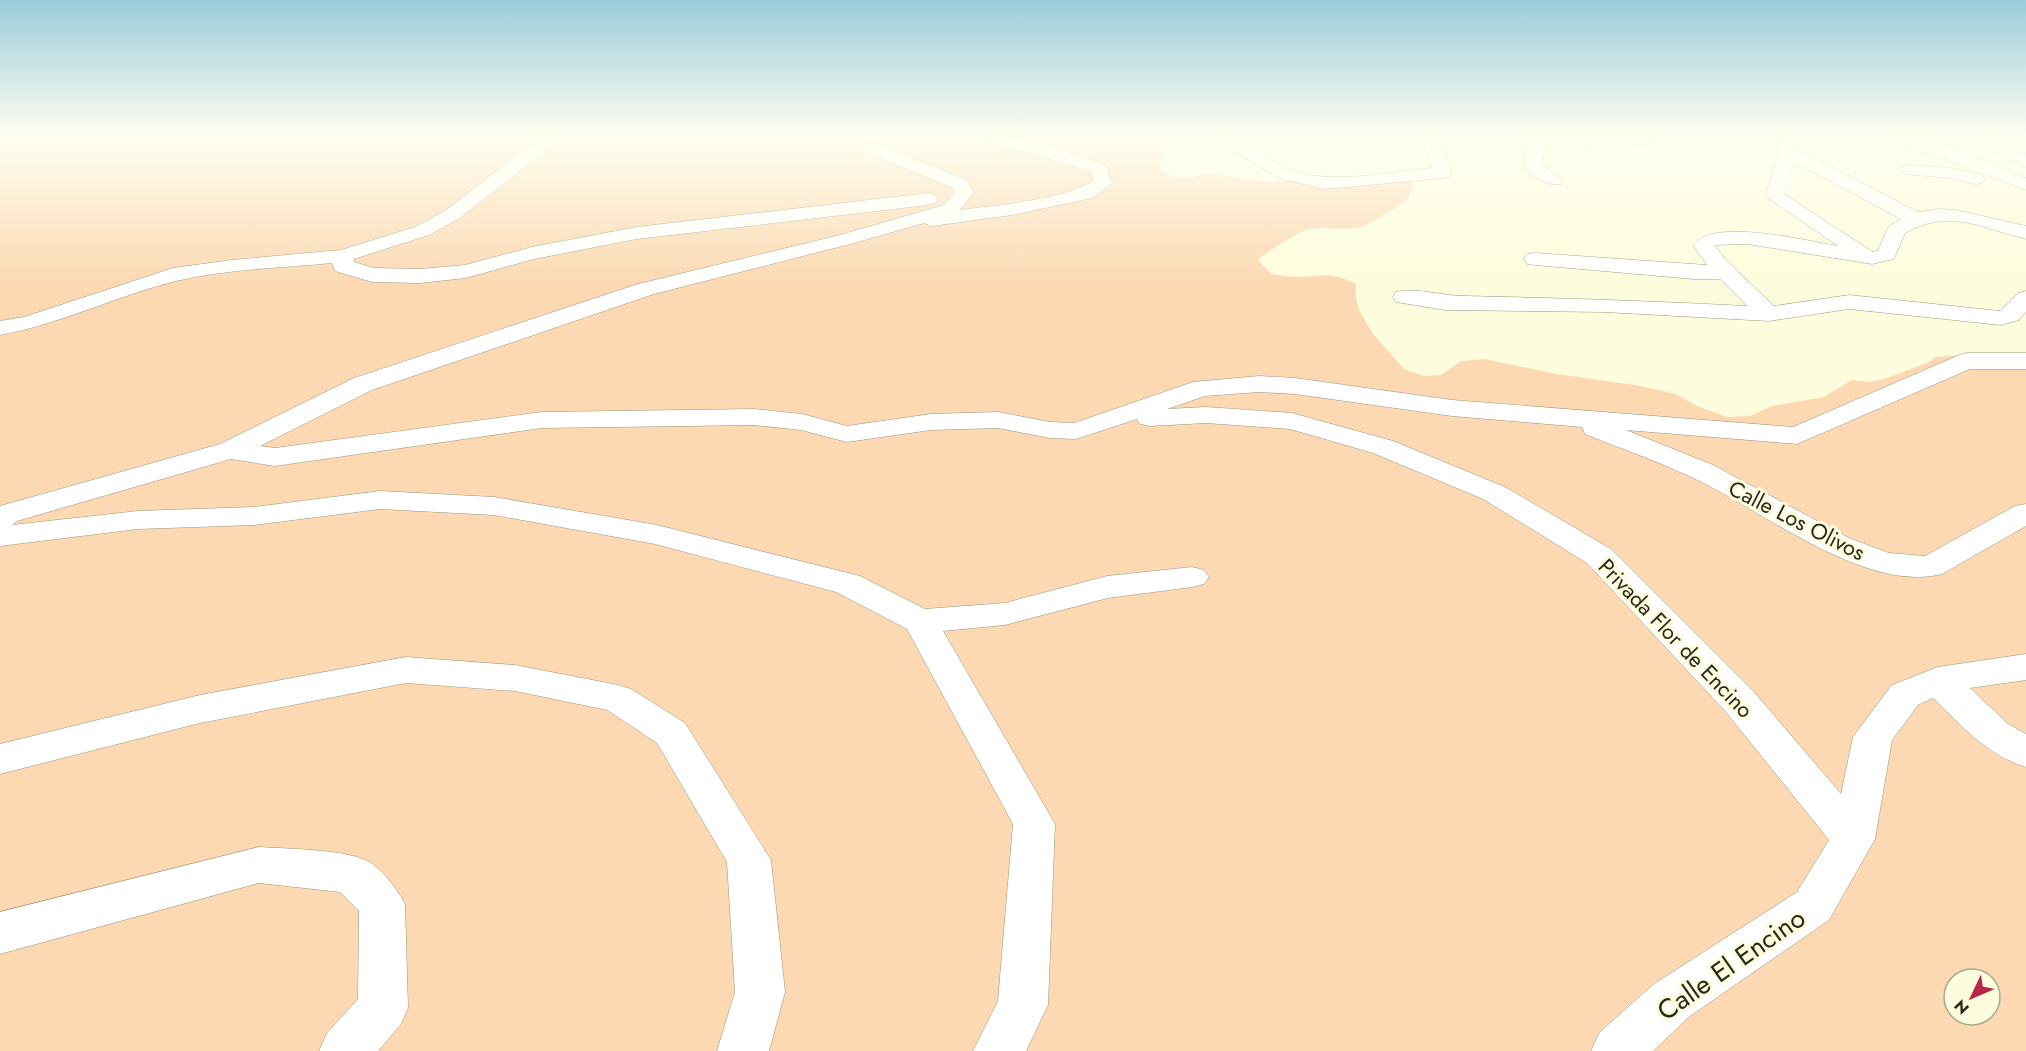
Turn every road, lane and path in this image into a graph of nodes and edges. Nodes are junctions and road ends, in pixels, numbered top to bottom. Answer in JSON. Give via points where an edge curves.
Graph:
{"nodes":[{"id":1,"x":489,"y":186,"type":"edge"},
{"id":2,"x":960,"y":186,"type":"edge"},
{"id":3,"x":1098,"y":186,"type":"edge"},
{"id":4,"x":1777,"y":186,"type":"edge"},
{"id":5,"x":1860,"y":186,"type":"edge"},
{"id":6,"x":2000,"y":186,"type":"edge"},
{"id":7,"x":2026,"y":191,"type":"edge"},
{"id":8,"x":965,"y":192,"type":"junction"},
{"id":9,"x":1916,"y":219,"type":"junction"},
{"id":10,"x":895,"y":225,"type":"junction"},
{"id":11,"x":2026,"y":233,"type":"edge"},
{"id":12,"x":344,"y":256,"type":"junction"},
{"id":13,"x":1872,"y":258,"type":"junction"},
{"id":14,"x":1535,"y":259,"type":"dead end"},
{"id":15,"x":1726,"y":272,"type":"junction"},
{"id":16,"x":1404,"y":297,"type":"dead end"},
{"id":17,"x":2026,"y":298,"type":"edge"},
{"id":18,"x":1769,"y":314,"type":"junction"},
{"id":19,"x":0,"y":330,"type":"edge"},
{"id":20,"x":2026,"y":361,"type":"edge"},
{"id":21,"x":1566,"y":416,"type":"junction"},
{"id":22,"x":1114,"y":420,"type":"junction"},
{"id":23,"x":230,"y":450,"type":"junction"},
{"id":24,"x":2026,"y":513,"type":"edge"},
{"id":25,"x":0,"y":519,"type":"edge"},
{"id":26,"x":0,"y":536,"type":"edge"},
{"id":27,"x":1192,"y":577,"type":"dead end"},
{"id":28,"x":920,"y":621,"type":"junction"},
{"id":29,"x":2026,"y":667,"type":"edge"},
{"id":30,"x":1938,"y":680,"type":"junction"},
{"id":31,"x":2026,"y":752,"type":"edge"},
{"id":32,"x":0,"y":759,"type":"edge"},
{"id":33,"x":1853,"y":839,"type":"junction"},
{"id":34,"x":0,"y":933,"type":"edge"},
{"id":35,"x":345,"y":1051,"type":"edge"},
{"id":36,"x":743,"y":1051,"type":"edge"},
{"id":37,"x":999,"y":1051,"type":"edge"},
{"id":38,"x":1617,"y":1051,"type":"edge"}],
"edges":[{"from":1,"to":12,"type":"street","via":[[453,214],[422,231]]},
{"from":2,"to":8,"type":"street"},
{"from":3,"to":10,"type":"street","via":[[1088,193],[1012,209]]},
{"from":4,"to":13,"type":"street","via":[[1774,196]]},
{"from":5,"to":9,"type":"street"},
{"from":6,"to":7,"type":"street"},
{"from":8,"to":10,"type":"street","via":[[951,209]]},
{"from":8,"to":12,"type":"street","via":[[910,202],[637,233],[532,253],[466,271],[420,276],[372,275],[343,266]]},
{"from":9,"to":11,"type":"street","via":[[1976,218]]},
{"from":9,"to":13,"type":"street","via":[[1896,230],[1887,255]]},
{"from":10,"to":23,"type":"street","via":[[646,289],[534,326],[363,384]]},
{"from":12,"to":19,"type":"street","via":[[173,275]]},
{"from":13,"to":15,"type":"street","via":[[1746,238],[1708,240],[1703,245]]},
{"from":14,"to":15,"type":"street"},
{"from":15,"to":18,"type":"street"},
{"from":16,"to":18,"type":"street","via":[[1445,303],[1604,305]]},
{"from":17,"to":18,"type":"street","via":[[2011,315],[2001,318],[1849,302]]},
{"from":20,"to":21,"type":"street","via":[[1966,361],[1797,436]]},
{"from":21,"to":22,"type":"street","via":[[1452,408],[1259,384],[1202,388]]},
{"from":21,"to":24,"type":"street","name":"Calle Los Olivos","via":[[1702,471],[1838,545],[1884,563],[1930,567]]},
{"from":22,"to":23,"type":"street","via":[[1076,430],[986,421],[931,422],[847,434],[754,417],[542,420],[275,457]]},
{"from":22,"to":33,"type":"street","name":"Privada Flor de Encino","via":[[1206,415],[1292,421],[1383,447],[1494,493],[1599,556],[1740,702]]},
{"from":23,"to":25,"type":"street","via":[[6,514]]},
{"from":26,"to":28,"type":"street","via":[[138,520],[254,516],[380,500],[494,506],[657,535],[848,584]]},
{"from":27,"to":28,"type":"street","via":[[1107,587],[1005,614]]},
{"from":28,"to":37,"type":"street","via":[[1034,824],[1023,1005]]},
{"from":29,"to":30,"type":"street"},
{"from":30,"to":31,"type":"street","via":[[1994,734]]},
{"from":30,"to":33,"type":"street","name":"Calle El Encino","via":[[1905,695],[1873,737]]},
{"from":32,"to":36,"type":"street","via":[[200,709],[406,670],[515,678],[618,699],[672,733],[749,860],[760,992]]},
{"from":33,"to":38,"type":"street","name":"Calle El Encino","via":[[1813,906],[1672,1000]]},
{"from":34,"to":35,"type":"street","via":[[259,865],[352,874],[382,904],[383,1008]]}]}
